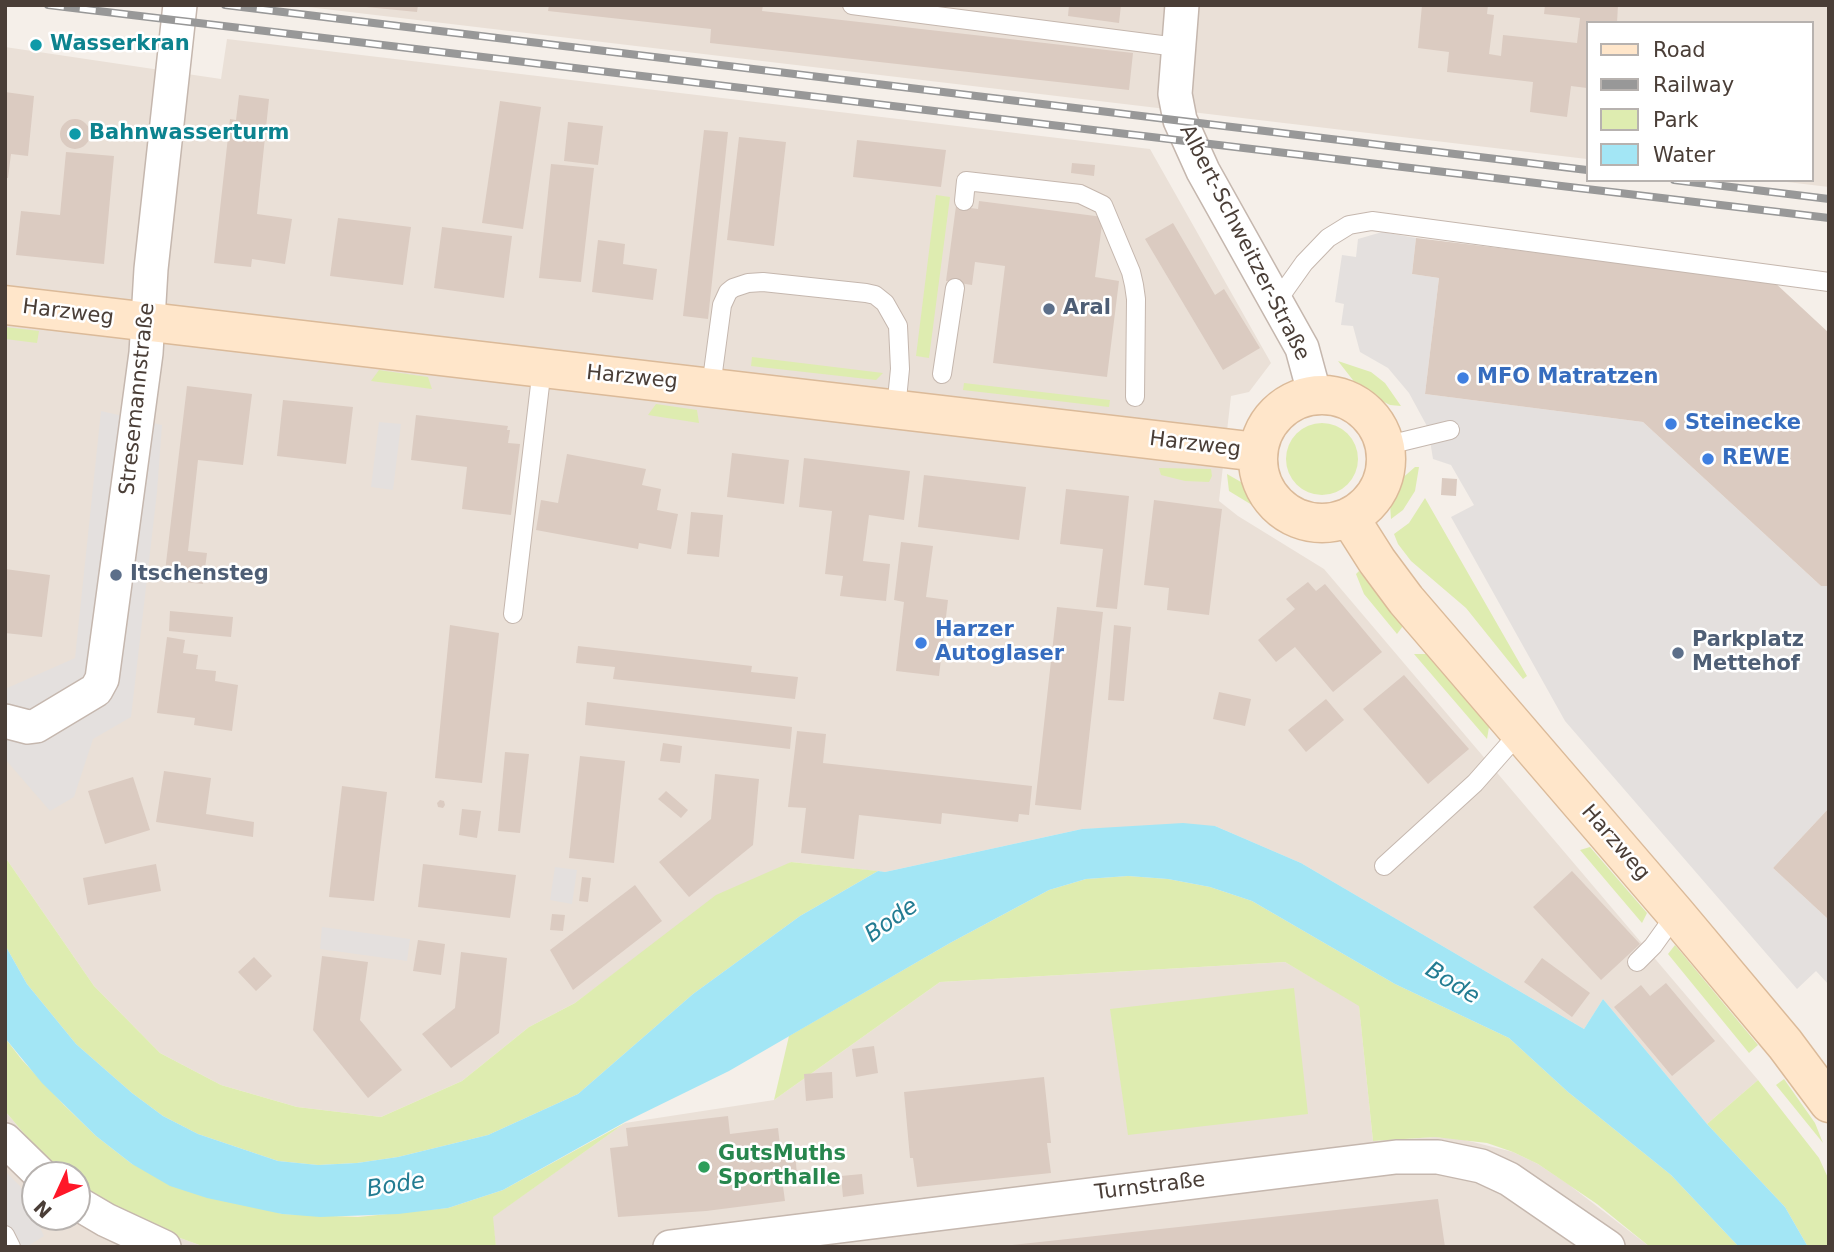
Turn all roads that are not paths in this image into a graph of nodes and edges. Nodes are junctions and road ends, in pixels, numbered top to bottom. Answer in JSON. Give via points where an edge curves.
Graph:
{"nodes":[{"id":1,"x":180,"y":5,"type":"edge"},
{"id":2,"x":852,"y":5,"type":"edge"},
{"id":3,"x":1182,"y":5,"type":"edge"},
{"id":4,"x":1177,"y":47,"type":"junction"},
{"id":5,"x":964,"y":201,"type":"dead end"},
{"id":6,"x":1829,"y":282,"type":"edge"},
{"id":7,"x":955,"y":288,"type":"dead end"},
{"id":8,"x":1278,"y":301,"type":"junction"},
{"id":9,"x":5,"y":306,"type":"edge"},
{"id":10,"x":147,"y":322,"type":"junction"},
{"id":11,"x":542,"y":368,"type":"junction"},
{"id":12,"x":942,"y":374,"type":"dead end"},
{"id":13,"x":710,"y":387,"type":"junction"},
{"id":14,"x":1315,"y":396,"type":"junction"},
{"id":15,"x":1135,"y":397,"type":"dead end"},
{"id":16,"x":896,"y":410,"type":"junction"},
{"id":17,"x":1450,"y":430,"type":"dead end"},
{"id":18,"x":1384,"y":446,"type":"junction"},
{"id":19,"x":1258,"y":452,"type":"junction"},
{"id":20,"x":1349,"y":517,"type":"junction"},
{"id":21,"x":513,"y":614,"type":"dead end"},
{"id":22,"x":5,"y":721,"type":"edge"},
{"id":23,"x":1520,"y":732,"type":"junction"},
{"id":24,"x":1384,"y":866,"type":"dead end"},
{"id":25,"x":1676,"y":914,"type":"junction"},
{"id":26,"x":1637,"y":962,"type":"dead end"},
{"id":27,"x":1829,"y":1103,"type":"edge"},
{"id":28,"x":5,"y":1140,"type":"edge"},
{"id":29,"x":27,"y":1161,"type":"edge"},
{"id":30,"x":91,"y":1211,"type":"edge"},
{"id":31,"x":5,"y":1235,"type":"edge"},
{"id":32,"x":10,"y":1247,"type":"edge"},
{"id":33,"x":164,"y":1247,"type":"edge"},
{"id":34,"x":670,"y":1247,"type":"edge"},
{"id":35,"x":1608,"y":1247,"type":"edge"}],
"edges":[{"from":1,"to":10,"type":"street","name":"Stresemannstraße"},
{"from":2,"to":4,"type":"lane"},
{"from":3,"to":4,"type":"street","name":"Albert-Schweitzer-Straße"},
{"from":4,"to":8,"type":"street","name":"Albert-Schweitzer-Straße","via":[[1175,94],[1188,141]]},
{"from":5,"to":15,"type":"lane","via":[[966,181],[1080,194],[1103,205],[1134,285]]},
{"from":6,"to":8,"type":"lane","via":[[1372,221],[1349,225],[1328,238]]},
{"from":7,"to":12,"type":"lane"},
{"from":8,"to":14,"type":"street","name":"Albert-Schweitzer-Straße","via":[[1302,348]]},
{"from":9,"to":10,"type":"main road","name":"Harzweg"},
{"from":10,"to":11,"type":"main road","name":"Harzweg"},
{"from":10,"to":22,"type":"street","name":"Stresemannstraße","via":[[101,682],[96,690],[36,726]]},
{"from":11,"to":13,"type":"main road","name":"Harzweg"},
{"from":11,"to":21,"type":"lane"},
{"from":13,"to":16,"type":"main road","name":"Harzweg"},
{"from":13,"to":16,"type":"lane","via":[[722,305],[733,288],[763,282],[866,293],[882,300],[897,322],[900,369]]},
{"from":14,"to":18,"type":"main road","via":[[1338,398],[1359,408],[1375,425]]},
{"from":14,"to":19,"type":"main road","via":[[1276,414]]},
{"from":16,"to":19,"type":"main road","name":"Harzweg"},
{"from":17,"to":18,"type":"lane"},
{"from":18,"to":20,"type":"main road","via":[[1385,465],[1377,492]]},
{"from":19,"to":20,"type":"main road","via":[[1264,485],[1285,512],[1316,523]]},
{"from":20,"to":23,"type":"main road","name":"Harzweg","via":[[1404,597]]},
{"from":23,"to":24,"type":"lane","via":[[1475,783]]},
{"from":23,"to":25,"type":"main road","name":"Harzweg"},
{"from":25,"to":26,"type":"lane"},
{"from":25,"to":27,"type":"main road","name":"Harzweg"},
{"from":28,"to":29,"type":"street"},
{"from":30,"to":33,"type":"street"},
{"from":31,"to":32,"type":"lane"},
{"from":34,"to":35,"type":"street","name":"Turnstraße","via":[[1396,1157],[1438,1157],[1509,1179]]}]}
